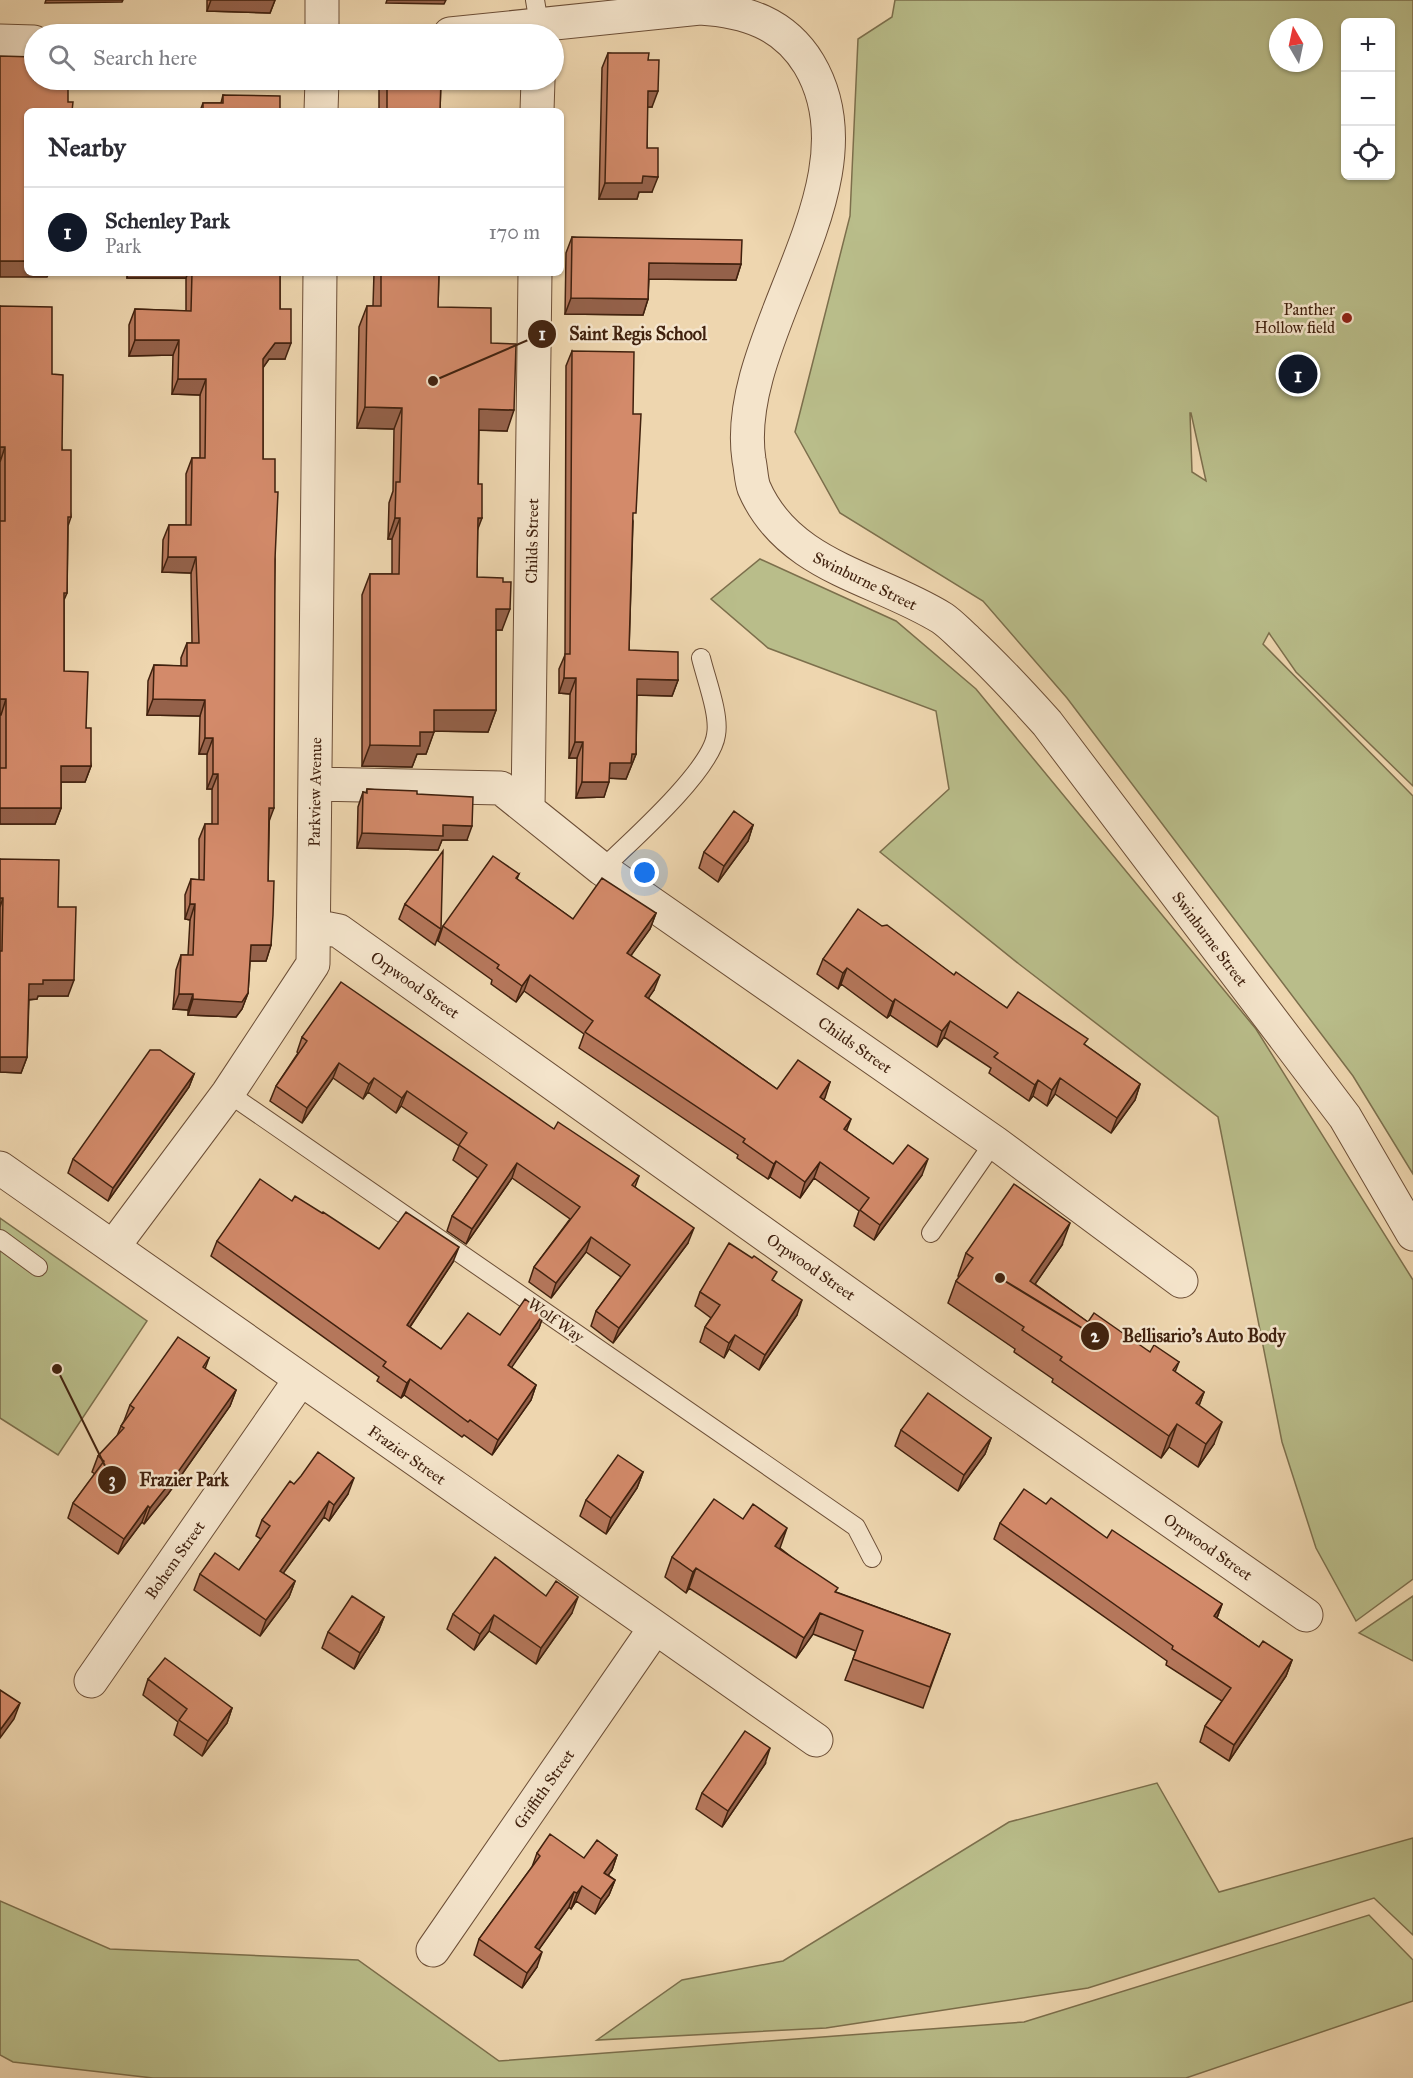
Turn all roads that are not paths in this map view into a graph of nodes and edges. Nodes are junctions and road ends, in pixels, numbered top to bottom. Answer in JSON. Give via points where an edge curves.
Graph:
{"nodes":[{"id":1,"x":322,"y":0,"type":"edge"},
{"id":2,"x":537,"y":20,"type":"edge"},
{"id":3,"x":322,"y":24,"type":"edge"},
{"id":4,"x":512,"y":24,"type":"edge"},
{"id":5,"x":0,"y":41,"type":"edge"},
{"id":6,"x":24,"y":42,"type":"edge"},
{"id":7,"x":322,"y":90,"type":"edge"},
{"id":8,"x":538,"y":90,"type":"edge"},
{"id":9,"x":321,"y":108,"type":"edge"},
{"id":10,"x":537,"y":108,"type":"edge"},
{"id":11,"x":320,"y":276,"type":"edge"},
{"id":12,"x":535,"y":276,"type":"edge"},
{"id":13,"x":700,"y":658,"type":"dead end"},
{"id":14,"x":315,"y":784,"type":"junction"},
{"id":15,"x":528,"y":810,"type":"junction"},
{"id":16,"x":602,"y":869,"type":"junction"},
{"id":17,"x":314,"y":926,"type":"junction"},
{"id":18,"x":228,"y":1093,"type":"junction"},
{"id":19,"x":994,"y":1142,"type":"junction"},
{"id":20,"x":0,"y":1168,"type":"edge"},
{"id":21,"x":931,"y":1233,"type":"dead end"},
{"id":22,"x":1413,"y":1234,"type":"edge"},
{"id":23,"x":0,"y":1239,"type":"edge"},
{"id":24,"x":113,"y":1247,"type":"junction"},
{"id":25,"x":38,"y":1267,"type":"dead end"},
{"id":26,"x":1181,"y":1281,"type":"dead end"},
{"id":27,"x":300,"y":1380,"type":"junction"},
{"id":28,"x":872,"y":1558,"type":"dead end"},
{"id":29,"x":1306,"y":1615,"type":"dead end"},
{"id":30,"x":655,"y":1628,"type":"junction"},
{"id":31,"x":91,"y":1681,"type":"dead end"},
{"id":32,"x":816,"y":1740,"type":"dead end"},
{"id":33,"x":433,"y":1950,"type":"dead end"}],
"edges":[{"from":1,"to":3,"type":"street"},
{"from":2,"to":4,"type":"street","name":"Swinburne Street"},
{"from":2,"to":22,"type":"street","name":"Swinburne Street","via":[[700,8],[729,10],[758,18],[782,32],[801,51],[825,101],[829,129],[814,219],[750,397],[746,442],[753,486],[773,523],[804,551],[943,619],[996,666],[1047,723],[1345,1117]]},
{"from":5,"to":6,"type":"street"},
{"from":7,"to":9,"type":"street"},
{"from":8,"to":10,"type":"street"},
{"from":11,"to":14,"type":"street","name":"Parkview Avenue"},
{"from":12,"to":15,"type":"street","name":"Childs Street"},
{"from":13,"to":16,"type":"lane","via":[[717,723],[716,738],[673,801]]},
{"from":14,"to":15,"type":"street","name":"Childs Street","via":[[501,788]]},
{"from":14,"to":17,"type":"street","name":"Parkview Avenue"},
{"from":15,"to":16,"type":"street","name":"Childs Street"},
{"from":16,"to":19,"type":"street","name":"Childs Street"},
{"from":17,"to":18,"type":"street","name":"Parkview Avenue","via":[[314,964]]},
{"from":17,"to":29,"type":"street","name":"Orpwood Street","via":[[339,931]]},
{"from":18,"to":24,"type":"street","name":"Parkview Avenue"},
{"from":18,"to":28,"type":"lane","name":"Wolf Way","via":[[856,1527]]},
{"from":19,"to":21,"type":"lane"},
{"from":19,"to":26,"type":"street","name":"Childs Street"},
{"from":20,"to":24,"type":"street","name":"Frazier Street"},
{"from":23,"to":25,"type":"lane"},
{"from":24,"to":27,"type":"street","name":"Frazier Street"},
{"from":27,"to":30,"type":"street","name":"Frazier Street"},
{"from":27,"to":31,"type":"street","name":"Bohem Street"},
{"from":30,"to":32,"type":"street","name":"Frazier Street"},
{"from":30,"to":33,"type":"street","name":"Griffith Street"}]}
